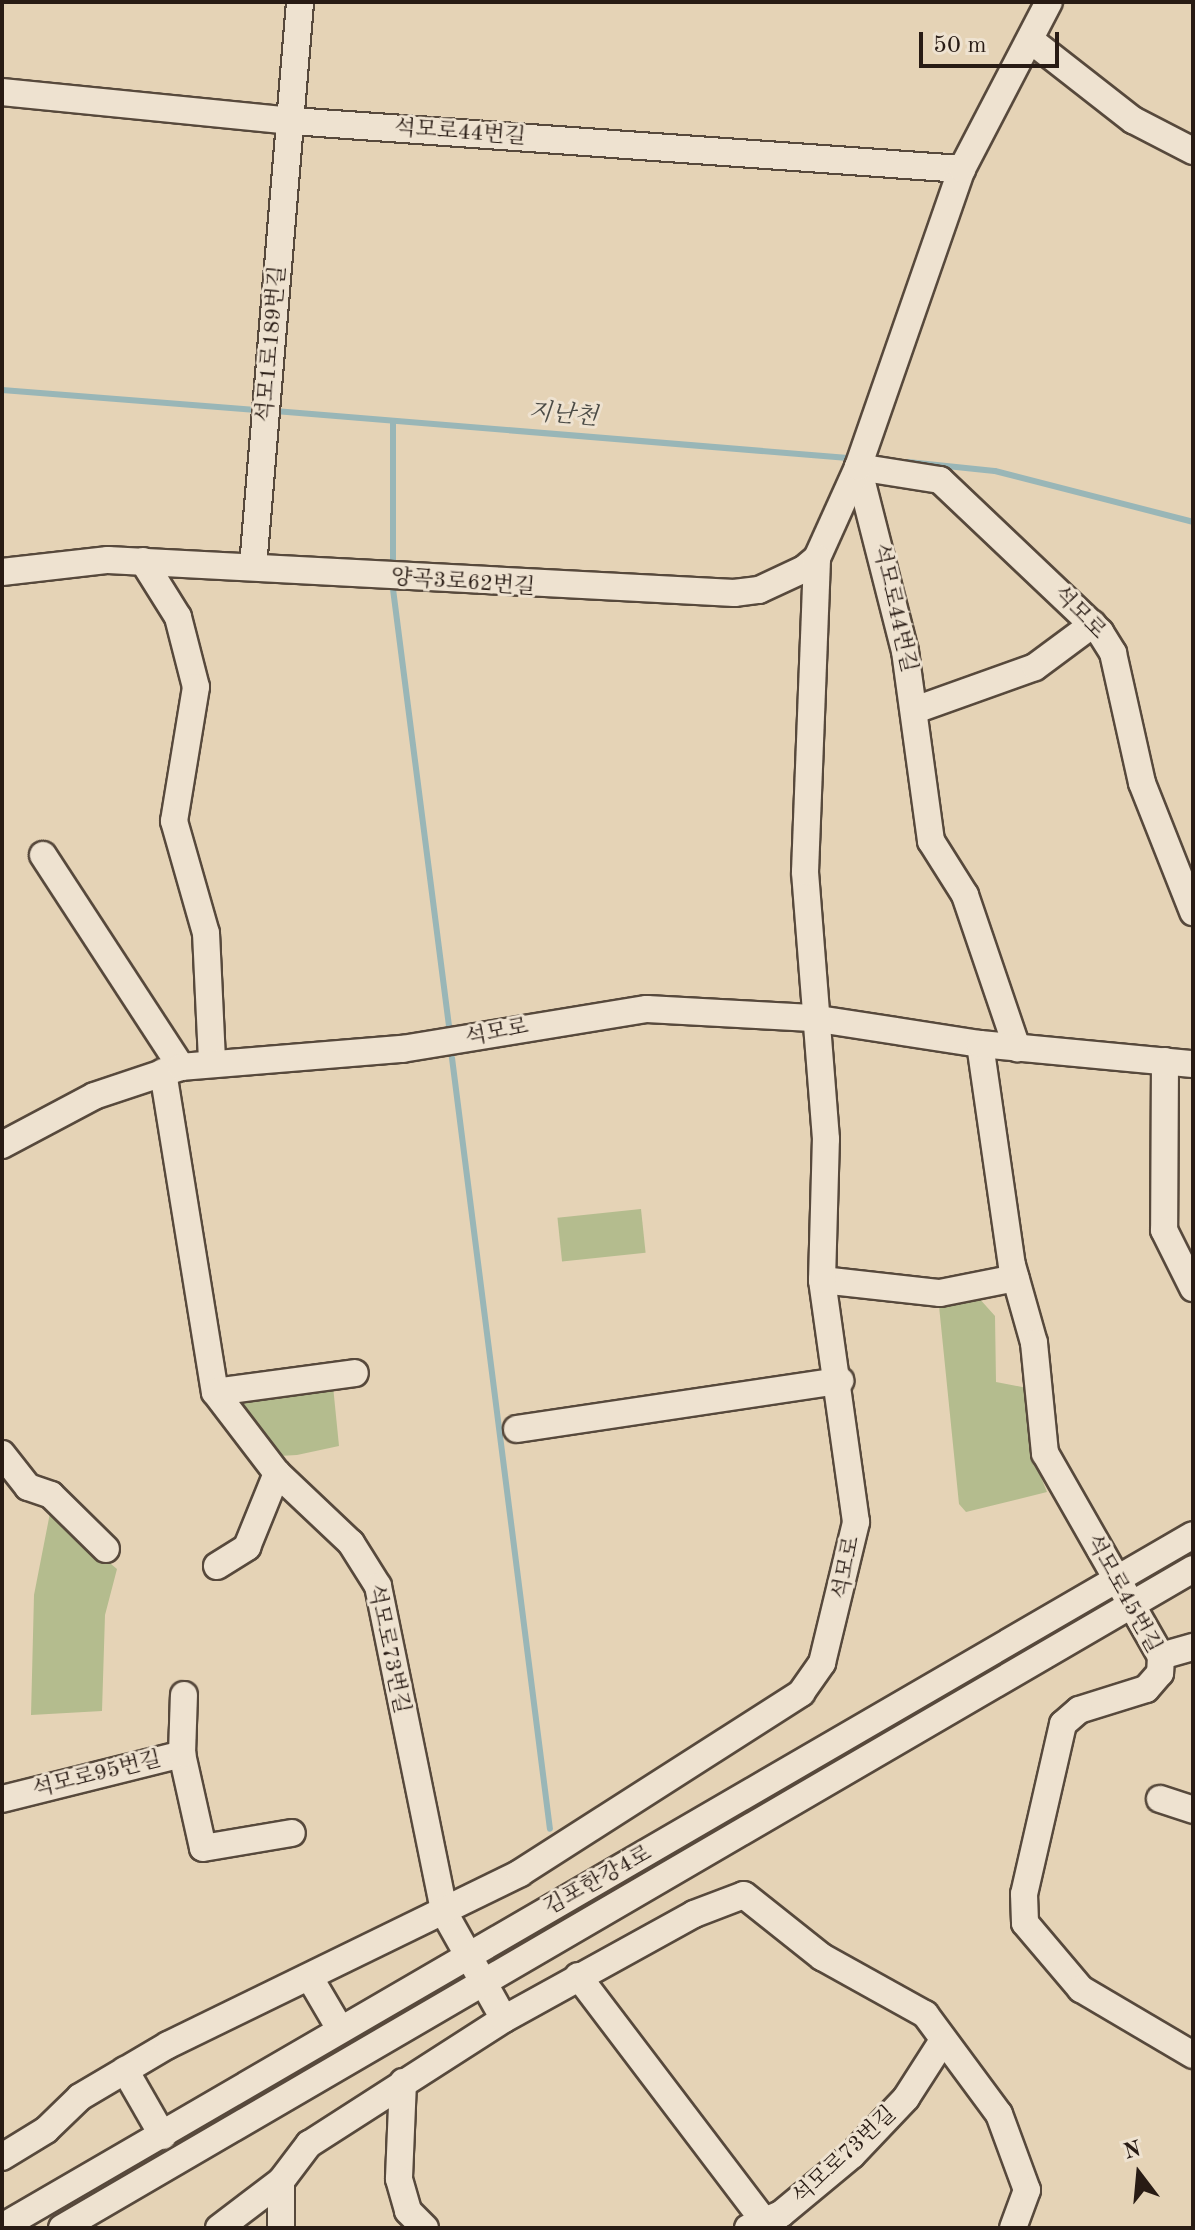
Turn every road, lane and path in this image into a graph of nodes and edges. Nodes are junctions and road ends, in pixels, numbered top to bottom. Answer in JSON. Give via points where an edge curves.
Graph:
{"nodes":[{"id":1,"x":300,"y":2,"type":"edge"},
{"id":2,"x":1049,"y":2,"type":"edge"},
{"id":3,"x":1033,"y":42,"type":"junction"},
{"id":4,"x":2,"y":92,"type":"edge"},
{"id":5,"x":292,"y":121,"type":"junction"},
{"id":6,"x":1193,"y":151,"type":"edge"},
{"id":7,"x":962,"y":169,"type":"junction"},
{"id":8,"x":858,"y":467,"type":"junction"},
{"id":9,"x":817,"y":558,"type":"junction"},
{"id":10,"x":143,"y":561,"type":"junction"},
{"id":11,"x":253,"y":567,"type":"junction"},
{"id":12,"x":2,"y":572,"type":"edge"},
{"id":13,"x":1093,"y":624,"type":"junction"},
{"id":14,"x":915,"y":710,"type":"junction"},
{"id":15,"x":43,"y":855,"type":"dead end"},
{"id":16,"x":1193,"y":912,"type":"edge"},
{"id":17,"x":812,"y":1018,"type":"junction"},
{"id":18,"x":980,"y":1044,"type":"junction"},
{"id":19,"x":1017,"y":1048,"type":"junction"},
{"id":20,"x":1165,"y":1061,"type":"junction"},
{"id":21,"x":212,"y":1062,"type":"junction"},
{"id":22,"x":1193,"y":1064,"type":"edge"},
{"id":23,"x":172,"y":1070,"type":"junction"},
{"id":24,"x":2,"y":1145,"type":"edge"},
{"id":25,"x":1016,"y":1278,"type":"junction"},
{"id":26,"x":822,"y":1280,"type":"junction"},
{"id":27,"x":1193,"y":1288,"type":"edge"},
{"id":28,"x":355,"y":1373,"type":"dead end"},
{"id":29,"x":840,"y":1381,"type":"junction"},
{"id":30,"x":215,"y":1392,"type":"junction"},
{"id":31,"x":517,"y":1429,"type":"dead end"},
{"id":32,"x":2,"y":1454,"type":"edge"},
{"id":33,"x":277,"y":1473,"type":"junction"},
{"id":34,"x":1193,"y":1535,"type":"edge"},
{"id":35,"x":106,"y":1549,"type":"dead end"},
{"id":36,"x":217,"y":1566,"type":"dead end"},
{"id":37,"x":1193,"y":1569,"type":"edge"},
{"id":38,"x":1116,"y":1579,"type":"junction"},
{"id":39,"x":1131,"y":1605,"type":"junction"},
{"id":40,"x":1193,"y":1647,"type":"edge"},
{"id":41,"x":1161,"y":1656,"type":"junction"},
{"id":42,"x":184,"y":1695,"type":"dead end"},
{"id":43,"x":182,"y":1754,"type":"junction"},
{"id":44,"x":2,"y":1799,"type":"edge"},
{"id":45,"x":1160,"y":1799,"type":"dead end"},
{"id":46,"x":1193,"y":1810,"type":"edge"},
{"id":47,"x":292,"y":1833,"type":"dead end"},
{"id":48,"x":445,"y":1914,"type":"junction"},
{"id":49,"x":464,"y":1956,"type":"junction"},
{"id":50,"x":578,"y":1976,"type":"junction"},
{"id":51,"x":310,"y":1978,"type":"junction"},
{"id":52,"x":479,"y":1980,"type":"junction"},
{"id":53,"x":504,"y":2019,"type":"junction"},
{"id":54,"x":340,"y":2029,"type":"junction"},
{"id":55,"x":942,"y":2042,"type":"junction"},
{"id":56,"x":1193,"y":2055,"type":"edge"},
{"id":57,"x":125,"y":2070,"type":"junction"},
{"id":58,"x":403,"y":2082,"type":"junction"},
{"id":59,"x":163,"y":2136,"type":"junction"},
{"id":60,"x":2,"y":2157,"type":"edge"},
{"id":61,"x":281,"y":2181,"type":"junction"},
{"id":62,"x":761,"y":2226,"type":"edge"},
{"id":63,"x":2,"y":2227,"type":"edge"},
{"id":64,"x":62,"y":2228,"type":"edge"},
{"id":65,"x":219,"y":2228,"type":"edge"},
{"id":66,"x":281,"y":2228,"type":"edge"},
{"id":67,"x":425,"y":2228,"type":"edge"},
{"id":68,"x":1013,"y":2228,"type":"edge"}],
"edges":[{"from":1,"to":5,"type":"street","name":"석모1로189번길"},
{"from":2,"to":3,"type":"street"},
{"from":3,"to":6,"type":"street","via":[[1133,120]]},
{"from":3,"to":7,"type":"street"},
{"from":4,"to":5,"type":"street"},
{"from":5,"to":7,"type":"street","name":"석모로44번길"},
{"from":5,"to":11,"type":"street","name":"석모1로189번길"},
{"from":7,"to":8,"type":"street"},
{"from":8,"to":9,"type":"street"},
{"from":8,"to":13,"type":"street","name":"석모로","via":[[940,480]]},
{"from":8,"to":14,"type":"street","name":"석모로44번길"},
{"from":9,"to":11,"type":"street","name":"양곡3로62번길","via":[[759,590],[734,593],[477,585]]},
{"from":9,"to":17,"type":"street","name":"석모로","via":[[804,763]]},
{"from":10,"to":11,"type":"street","name":"양곡3로62번길"},
{"from":10,"to":12,"type":"street","name":"양곡3로62번길","via":[[72,560]]},
{"from":10,"to":21,"type":"street","via":[[178,617],[196,687],[174,821],[206,933]]},
{"from":13,"to":14,"type":"street","via":[[1035,667]]},
{"from":13,"to":16,"type":"street","name":"석모로","via":[[1113,653],[1135,759]]},
{"from":14,"to":19,"type":"street","name":"석모로44번길","via":[[931,841],[965,895]]},
{"from":15,"to":23,"type":"street"},
{"from":17,"to":18,"type":"street","name":"석모로"},
{"from":17,"to":21,"type":"street","name":"석모로","via":[[647,1009],[402,1049]]},
{"from":17,"to":26,"type":"street","name":"석모로","via":[[826,1139]]},
{"from":18,"to":19,"type":"street","name":"석모로"},
{"from":18,"to":25,"type":"street","name":"석모로45번길"},
{"from":19,"to":20,"type":"street","name":"석모로"},
{"from":20,"to":22,"type":"street","name":"석모로"},
{"from":20,"to":27,"type":"street","via":[[1164,1230]]},
{"from":21,"to":23,"type":"street","name":"석모로"},
{"from":23,"to":24,"type":"street","name":"석모로","via":[[81,1101]]},
{"from":23,"to":30,"type":"street","name":"석모로73번길"},
{"from":25,"to":26,"type":"street","via":[[940,1293]]},
{"from":25,"to":38,"type":"street","name":"석모로45번길","via":[[1034,1343],[1045,1453]]},
{"from":26,"to":29,"type":"street","name":"석모로"},
{"from":28,"to":30,"type":"street"},
{"from":29,"to":31,"type":"street"},
{"from":29,"to":48,"type":"street","name":"석모로","via":[[856,1522],[833,1629],[813,1680]]},
{"from":30,"to":33,"type":"street","name":"석모로73번길"},
{"from":32,"to":35,"type":"street","via":[[28,1487],[51,1495]]},
{"from":33,"to":36,"type":"street","via":[[247,1547]]},
{"from":33,"to":48,"type":"street","name":"석모로73번길","via":[[351,1543],[378,1586]]},
{"from":34,"to":38,"type":"street","name":"김포한강4로"},
{"from":37,"to":39,"type":"street","name":"김포한강4로"},
{"from":38,"to":39,"type":"street","name":"석모로45번길"},
{"from":38,"to":49,"type":"street","name":"김포한강4로"},
{"from":39,"to":41,"type":"street","name":"석모로45번길"},
{"from":39,"to":52,"type":"street","name":"김포한강4로"},
{"from":40,"to":41,"type":"street"},
{"from":41,"to":56,"type":"street","name":"석모로45번길","via":[[1160,1673],[1146,1689],[1079,1710],[1063,1724],[1023,1909],[1038,1946],[1081,1989]]},
{"from":42,"to":43,"type":"street","name":"석모로95번길"},
{"from":43,"to":44,"type":"street","name":"석모로95번길"},
{"from":43,"to":47,"type":"street","via":[[203,1848]]},
{"from":45,"to":46,"type":"street"},
{"from":48,"to":49,"type":"street","name":"석모로73번길"},
{"from":48,"to":51,"type":"street","name":"석모로"},
{"from":49,"to":52,"type":"street","name":"석모로73번길"},
{"from":49,"to":54,"type":"street","name":"김포한강4로"},
{"from":50,"to":53,"type":"street"},
{"from":50,"to":55,"type":"street","via":[[744,1895],[822,1957],[917,2006]]},
{"from":50,"to":62,"type":"street"},
{"from":51,"to":54,"type":"street"},
{"from":51,"to":57,"type":"street","name":"석모로"},
{"from":52,"to":53,"type":"street","name":"석모로73번길"},
{"from":52,"to":64,"type":"street","name":"김포한강4로"},
{"from":53,"to":58,"type":"street"},
{"from":54,"to":59,"type":"street","name":"김포한강4로"},
{"from":55,"to":62,"type":"street","name":"석모로73번길","via":[[891,2116]]},
{"from":55,"to":68,"type":"street","via":[[999,2114],[1027,2190]]},
{"from":57,"to":59,"type":"street"},
{"from":57,"to":60,"type":"street","name":"석모로"},
{"from":58,"to":61,"type":"street","via":[[309,2144]]},
{"from":58,"to":67,"type":"street","via":[[399,2179],[408,2211]]},
{"from":59,"to":63,"type":"street","name":"김포한강4로"},
{"from":61,"to":65,"type":"street"},
{"from":61,"to":66,"type":"street"}]}
